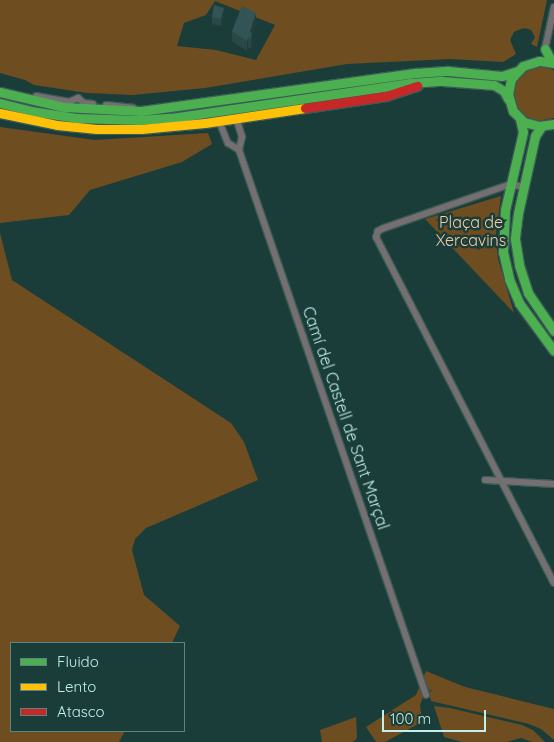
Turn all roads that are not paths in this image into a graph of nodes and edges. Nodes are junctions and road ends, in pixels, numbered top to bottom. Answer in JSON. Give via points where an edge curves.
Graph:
{"nodes":[{"id":1,"x":554,"y":7,"type":"edge"},
{"id":2,"x":544,"y":50,"type":"junction"},
{"id":3,"x":536,"y":61,"type":"junction"},
{"id":4,"x":553,"y":63,"type":"edge"},
{"id":5,"x":517,"y":71,"type":"junction"},
{"id":6,"x":426,"y":81,"type":"junction"},
{"id":7,"x":0,"y":92,"type":"edge"},
{"id":8,"x":508,"y":99,"type":"junction"},
{"id":9,"x":0,"y":103,"type":"edge"},
{"id":10,"x":0,"y":113,"type":"edge"},
{"id":11,"x":236,"y":118,"type":"junction"},
{"id":12,"x":520,"y":119,"type":"junction"},
{"id":13,"x":219,"y":121,"type":"junction"},
{"id":14,"x":554,"y":124,"type":"edge"},
{"id":15,"x":542,"y":126,"type":"junction"},
{"id":16,"x":239,"y":150,"type":"junction"},
{"id":17,"x":511,"y":184,"type":"junction"},
{"id":18,"x":523,"y":187,"type":"junction"},
{"id":19,"x":554,"y":331,"type":"edge"},
{"id":20,"x":554,"y":351,"type":"edge"},
{"id":21,"x":485,"y":480,"type":"dead end"},
{"id":22,"x":501,"y":481,"type":"junction"},
{"id":23,"x":554,"y":484,"type":"edge"},
{"id":24,"x":554,"y":583,"type":"edge"},
{"id":25,"x":426,"y":695,"type":"dead end"}],
"edges":[{"from":1,"to":2,"type":"street"},
{"from":2,"to":3,"type":"main road"},
{"from":2,"to":4,"type":"main road"},
{"from":3,"to":4,"type":"main road"},
{"from":3,"to":5,"type":"main road"},
{"from":5,"to":7,"type":"main road","via":[[502,76],[448,71],[416,73],[141,110],[80,108]]},
{"from":5,"to":8,"type":"main road","via":[[509,84]]},
{"from":6,"to":8,"type":"main road","via":[[490,84],[504,91]]},
{"from":6,"to":9,"type":"main road","via":[[139,120],[77,118]]},
{"from":6,"to":11,"type":"main road","via":[[386,96]]},
{"from":8,"to":12,"type":"main road"},
{"from":10,"to":13,"type":"main road","via":[[57,125],[118,130]]},
{"from":11,"to":13,"type":"main road"},
{"from":11,"to":16,"type":"street","name":"Camí del Castell de Sant Marçal","via":[[242,137]]},
{"from":12,"to":15,"type":"main road"},
{"from":12,"to":17,"type":"main road","via":[[522,132]]},
{"from":13,"to":16,"type":"street","name":"Camí del Castell de Sant Marçal","via":[[228,143]]},
{"from":14,"to":15,"type":"main road"},
{"from":15,"to":18,"type":"main road","via":[[535,136]]},
{"from":16,"to":25,"type":"street","name":"Camí del Castell de Sant Marçal"},
{"from":17,"to":18,"type":"street"},
{"from":17,"to":20,"type":"main road","via":[[502,238],[509,279],[526,315]]},
{"from":17,"to":22,"type":"street","via":[[384,228],[376,236]]},
{"from":18,"to":19,"type":"main road","via":[[516,225],[518,265],[528,293]]},
{"from":21,"to":22,"type":"street"},
{"from":22,"to":23,"type":"street"},
{"from":22,"to":24,"type":"street"}]}
